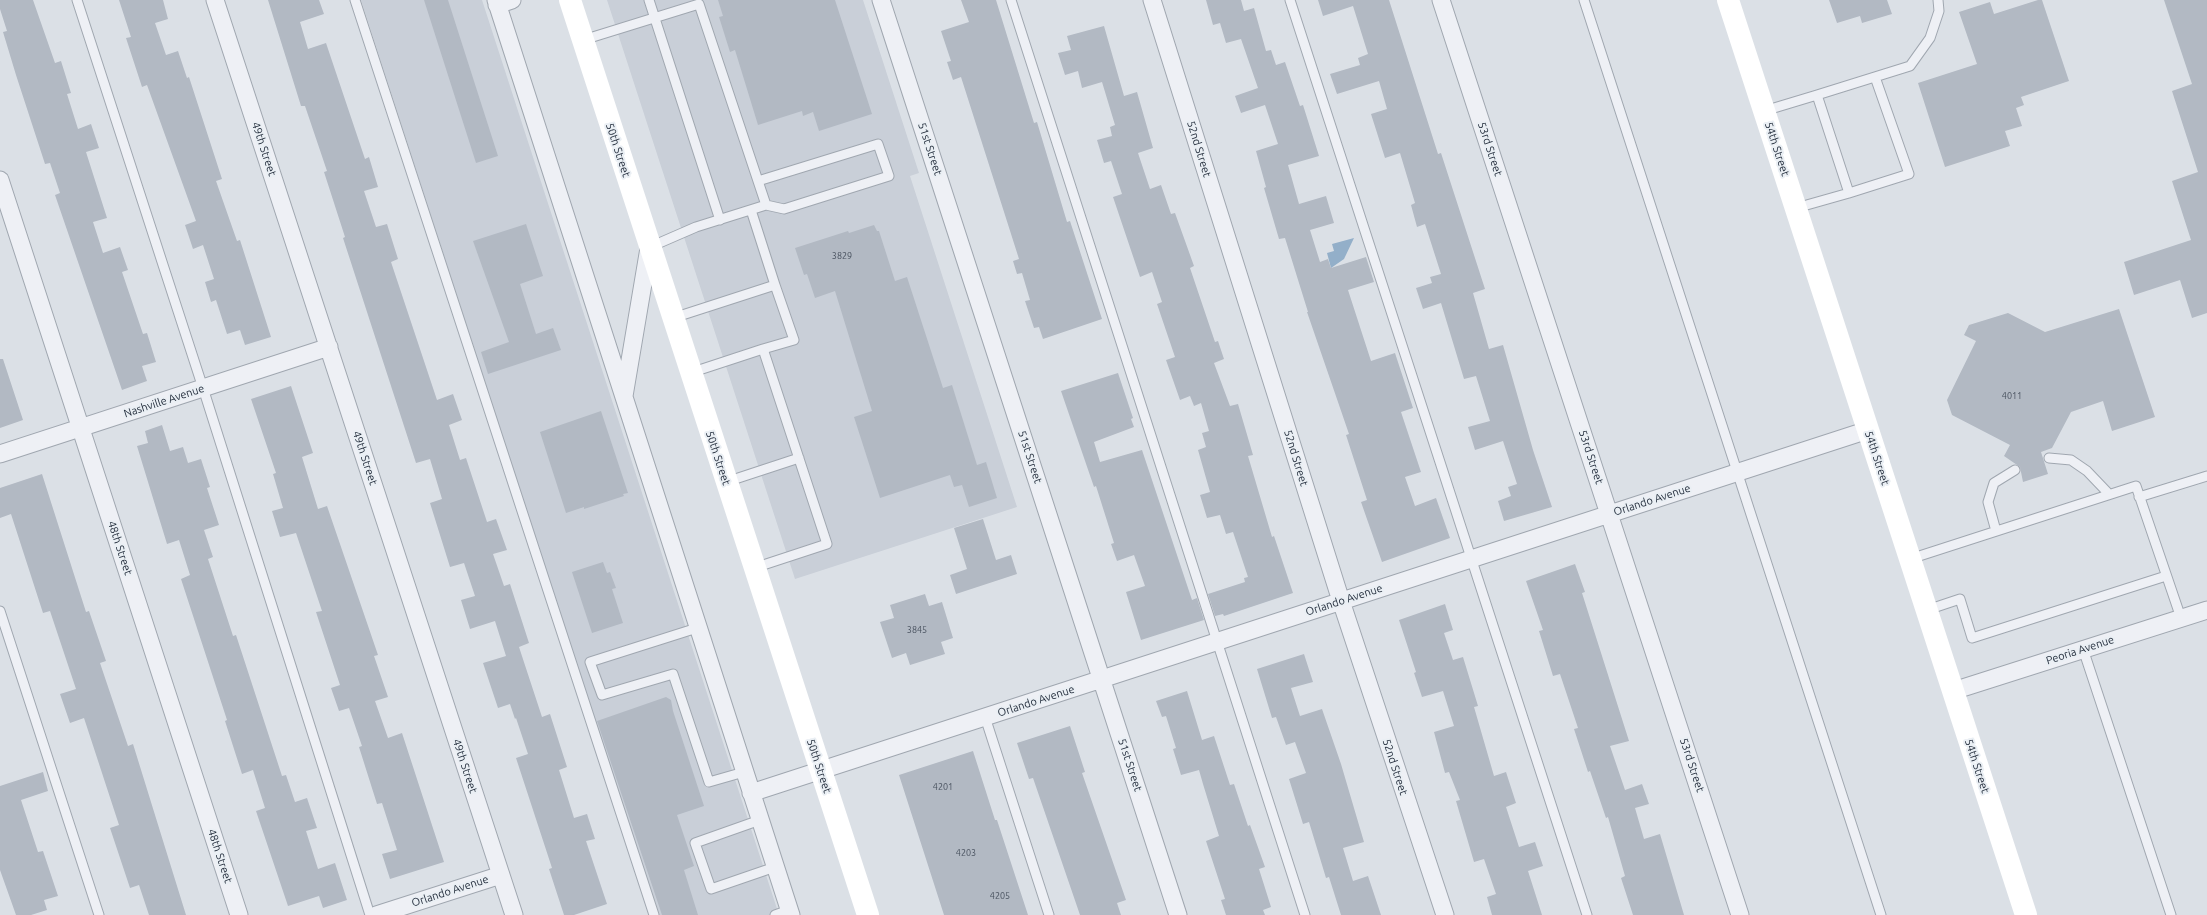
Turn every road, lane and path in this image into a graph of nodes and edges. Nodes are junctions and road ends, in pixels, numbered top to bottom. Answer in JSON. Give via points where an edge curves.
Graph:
{"nodes":[{"id":1,"x":77,"y":0,"type":"edge"},
{"id":2,"x":216,"y":0,"type":"edge"},
{"id":3,"x":356,"y":0,"type":"edge"},
{"id":4,"x":570,"y":0,"type":"edge"},
{"id":5,"x":649,"y":0,"type":"edge"},
{"id":6,"x":881,"y":0,"type":"edge"},
{"id":7,"x":1011,"y":0,"type":"edge"},
{"id":8,"x":1152,"y":0,"type":"edge"},
{"id":9,"x":1290,"y":0,"type":"edge"},
{"id":10,"x":1441,"y":0,"type":"edge"},
{"id":11,"x":1584,"y":0,"type":"edge"},
{"id":12,"x":1728,"y":0,"type":"edge"},
{"id":13,"x":1938,"y":0,"type":"edge"},
{"id":14,"x":502,"y":2,"type":"edge"},
{"id":15,"x":699,"y":2,"type":"edge"},
{"id":16,"x":655,"y":18,"type":"junction"},
{"id":17,"x":583,"y":40,"type":"junction"},
{"id":18,"x":1876,"y":77,"type":"junction"},
{"id":19,"x":1817,"y":95,"type":"junction"},
{"id":20,"x":1764,"y":111,"type":"junction"},
{"id":21,"x":0,"y":180,"type":"edge"},
{"id":22,"x":758,"y":181,"type":"junction"},
{"id":23,"x":1849,"y":193,"type":"junction"},
{"id":24,"x":766,"y":206,"type":"junction"},
{"id":25,"x":1796,"y":208,"type":"junction"},
{"id":26,"x":751,"y":210,"type":"junction"},
{"id":27,"x":720,"y":220,"type":"junction"},
{"id":28,"x":649,"y":248,"type":"junction"},
{"id":29,"x":775,"y":285,"type":"junction"},
{"id":30,"x":672,"y":318,"type":"junction"},
{"id":31,"x":329,"y":348,"type":"junction"},
{"id":32,"x":763,"y":349,"type":"junction"},
{"id":33,"x":690,"y":373,"type":"junction"},
{"id":34,"x":203,"y":388,"type":"junction"},
{"id":35,"x":623,"y":399,"type":"junction"},
{"id":36,"x":81,"y":428,"type":"junction"},
{"id":37,"x":1868,"y":430,"type":"junction"},
{"id":38,"x":0,"y":454,"type":"edge"},
{"id":39,"x":798,"y":458,"type":"junction"},
{"id":40,"x":2049,"y":458,"type":"dead end"},
{"id":41,"x":2015,"y":470,"type":"dead end"},
{"id":42,"x":1736,"y":473,"type":"junction"},
{"id":43,"x":2207,"y":476,"type":"edge"},
{"id":44,"x":726,"y":482,"type":"junction"},
{"id":45,"x":2109,"y":494,"type":"junction"},
{"id":46,"x":2139,"y":496,"type":"junction"},
{"id":47,"x":1610,"y":514,"type":"junction"},
{"id":48,"x":1996,"y":531,"type":"junction"},
{"id":49,"x":1470,"y":559,"type":"junction"},
{"id":50,"x":1910,"y":559,"type":"junction"},
{"id":51,"x":754,"y":568,"type":"junction"},
{"id":52,"x":2166,"y":576,"type":"junction"},
{"id":53,"x":1341,"y":601,"type":"junction"},
{"id":54,"x":1927,"y":610,"type":"junction"},
{"id":55,"x":2207,"y":610,"type":"edge"},
{"id":56,"x":0,"y":611,"type":"edge"},
{"id":57,"x":2180,"y":618,"type":"junction"},
{"id":58,"x":697,"y":628,"type":"junction"},
{"id":59,"x":1216,"y":642,"type":"junction"},
{"id":60,"x":2084,"y":649,"type":"junction"},
{"id":61,"x":1102,"y":679,"type":"junction"},
{"id":62,"x":1953,"y":691,"type":"junction"},
{"id":63,"x":986,"y":717,"type":"junction"},
{"id":64,"x":821,"y":771,"type":"junction"},
{"id":65,"x":744,"y":772,"type":"junction"},
{"id":66,"x":751,"y":794,"type":"junction"},
{"id":67,"x":760,"y":820,"type":"junction"},
{"id":68,"x":775,"y":867,"type":"junction"},
{"id":69,"x":501,"y":875,"type":"junction"},
{"id":70,"x":785,"y":913,"type":"edge"},
{"id":71,"x":99,"y":915,"type":"edge"},
{"id":72,"x":239,"y":915,"type":"edge"},
{"id":73,"x":370,"y":915,"type":"edge"},
{"id":74,"x":376,"y":915,"type":"edge"},
{"id":75,"x":514,"y":915,"type":"edge"},
{"id":76,"x":654,"y":915,"type":"edge"},
{"id":77,"x":868,"y":915,"type":"edge"},
{"id":78,"x":1049,"y":915,"type":"edge"},
{"id":79,"x":1178,"y":915,"type":"edge"},
{"id":80,"x":1305,"y":915,"type":"edge"},
{"id":81,"x":1444,"y":915,"type":"edge"},
{"id":82,"x":1587,"y":915,"type":"edge"},
{"id":83,"x":1740,"y":915,"type":"edge"},
{"id":84,"x":1881,"y":915,"type":"edge"},
{"id":85,"x":2026,"y":915,"type":"edge"},
{"id":86,"x":2171,"y":915,"type":"edge"}],
"edges":[{"from":1,"to":34,"type":"lane"},
{"from":2,"to":31,"type":"street","name":"49th Street"},
{"from":3,"to":76,"type":"lane"},
{"from":4,"to":17,"type":"main road","name":"50th Street"},
{"from":5,"to":16,"type":"lane"},
{"from":6,"to":61,"type":"street","name":"51st Street"},
{"from":7,"to":59,"type":"lane"},
{"from":8,"to":53,"type":"street","name":"52nd Street"},
{"from":9,"to":49,"type":"lane"},
{"from":10,"to":47,"type":"street","name":"53rd Street"},
{"from":11,"to":42,"type":"lane"},
{"from":12,"to":20,"type":"main road","name":"54th Street"},
{"from":13,"to":18,"type":"lane","via":[[1939,11],[1930,38],[1910,66]]},
{"from":14,"to":35,"type":"street"},
{"from":15,"to":16,"type":"lane"},
{"from":15,"to":22,"type":"lane"},
{"from":16,"to":17,"type":"lane"},
{"from":16,"to":27,"type":"lane"},
{"from":17,"to":28,"type":"main road","name":"50th Street"},
{"from":18,"to":19,"type":"lane"},
{"from":18,"to":23,"type":"lane","via":[[1909,174]]},
{"from":19,"to":20,"type":"lane"},
{"from":19,"to":23,"type":"lane"},
{"from":20,"to":25,"type":"main road","name":"54th Street"},
{"from":21,"to":36,"type":"street","name":"48th Street"},
{"from":22,"to":24,"type":"lane"},
{"from":22,"to":24,"type":"lane","via":[[878,144],[889,176],[784,209]]},
{"from":23,"to":25,"type":"lane"},
{"from":24,"to":26,"type":"lane"},
{"from":25,"to":37,"type":"main road","name":"54th Street"},
{"from":26,"to":27,"type":"lane"},
{"from":26,"to":29,"type":"lane"},
{"from":27,"to":28,"type":"lane"},
{"from":28,"to":30,"type":"main road","name":"50th Street"},
{"from":28,"to":35,"type":"street"},
{"from":29,"to":30,"type":"lane"},
{"from":29,"to":32,"type":"lane","via":[[794,340]]},
{"from":30,"to":33,"type":"main road","name":"50th Street"},
{"from":31,"to":34,"type":"street","name":"Nashville Avenue"},
{"from":31,"to":69,"type":"street","name":"49th Street"},
{"from":32,"to":33,"type":"lane"},
{"from":32,"to":39,"type":"lane"},
{"from":33,"to":44,"type":"main road","name":"50th Street"},
{"from":34,"to":36,"type":"street","name":"Nashville Avenue"},
{"from":34,"to":73,"type":"lane"},
{"from":35,"to":58,"type":"street"},
{"from":36,"to":38,"type":"street","name":"Nashville Avenue"},
{"from":36,"to":72,"type":"street","name":"48th Street"},
{"from":37,"to":42,"type":"street","name":"Orlando Avenue"},
{"from":37,"to":50,"type":"main road","name":"54th Street"},
{"from":39,"to":44,"type":"lane"},
{"from":39,"to":51,"type":"lane","via":[[827,544]]},
{"from":40,"to":45,"type":"lane","via":[[2071,460],[2087,471]]},
{"from":41,"to":48,"type":"lane","via":[[1994,482],[1988,502]]},
{"from":42,"to":47,"type":"street","name":"Orlando Avenue"},
{"from":42,"to":84,"type":"lane"},
{"from":43,"to":46,"type":"lane"},
{"from":44,"to":51,"type":"main road","name":"50th Street"},
{"from":45,"to":46,"type":"lane","via":[[2136,486]]},
{"from":45,"to":48,"type":"lane"},
{"from":46,"to":52,"type":"lane"},
{"from":47,"to":49,"type":"street","name":"Orlando Avenue"},
{"from":47,"to":83,"type":"street","name":"53rd Street"},
{"from":48,"to":50,"type":"lane"},
{"from":49,"to":53,"type":"street","name":"Orlando Avenue"},
{"from":49,"to":82,"type":"lane"},
{"from":50,"to":54,"type":"main road","name":"54th Street"},
{"from":51,"to":64,"type":"main road","name":"50th Street"},
{"from":52,"to":54,"type":"lane","via":[[1972,638],[1960,599]]},
{"from":52,"to":57,"type":"lane"},
{"from":53,"to":59,"type":"street","name":"Orlando Avenue"},
{"from":53,"to":81,"type":"street","name":"52nd Street"},
{"from":54,"to":62,"type":"main road","name":"54th Street"},
{"from":55,"to":57,"type":"street","name":"Peoria Avenue"},
{"from":56,"to":71,"type":"lane"},
{"from":57,"to":60,"type":"street","name":"Peoria Avenue"},
{"from":58,"to":65,"type":"street"},
{"from":58,"to":65,"type":"lane","via":[[590,662],[602,695],[673,674],[709,782]]},
{"from":59,"to":61,"type":"street","name":"Orlando Avenue"},
{"from":59,"to":80,"type":"lane"},
{"from":60,"to":62,"type":"street","name":"Peoria Avenue"},
{"from":60,"to":86,"type":"lane"},
{"from":61,"to":63,"type":"street","name":"Orlando Avenue"},
{"from":61,"to":79,"type":"street","name":"51st Street"},
{"from":62,"to":85,"type":"main road","name":"54th Street"},
{"from":63,"to":64,"type":"street","name":"Orlando Avenue"},
{"from":63,"to":78,"type":"lane"},
{"from":64,"to":66,"type":"street","name":"Orlando Avenue"},
{"from":64,"to":77,"type":"main road","name":"50th Street"},
{"from":65,"to":66,"type":"street"},
{"from":66,"to":67,"type":"street"},
{"from":67,"to":68,"type":"street"},
{"from":67,"to":68,"type":"lane","via":[[695,843],[711,889]]},
{"from":68,"to":70,"type":"street"},
{"from":69,"to":74,"type":"street","name":"Orlando Avenue"},
{"from":69,"to":75,"type":"street","name":"49th Street"}]}
